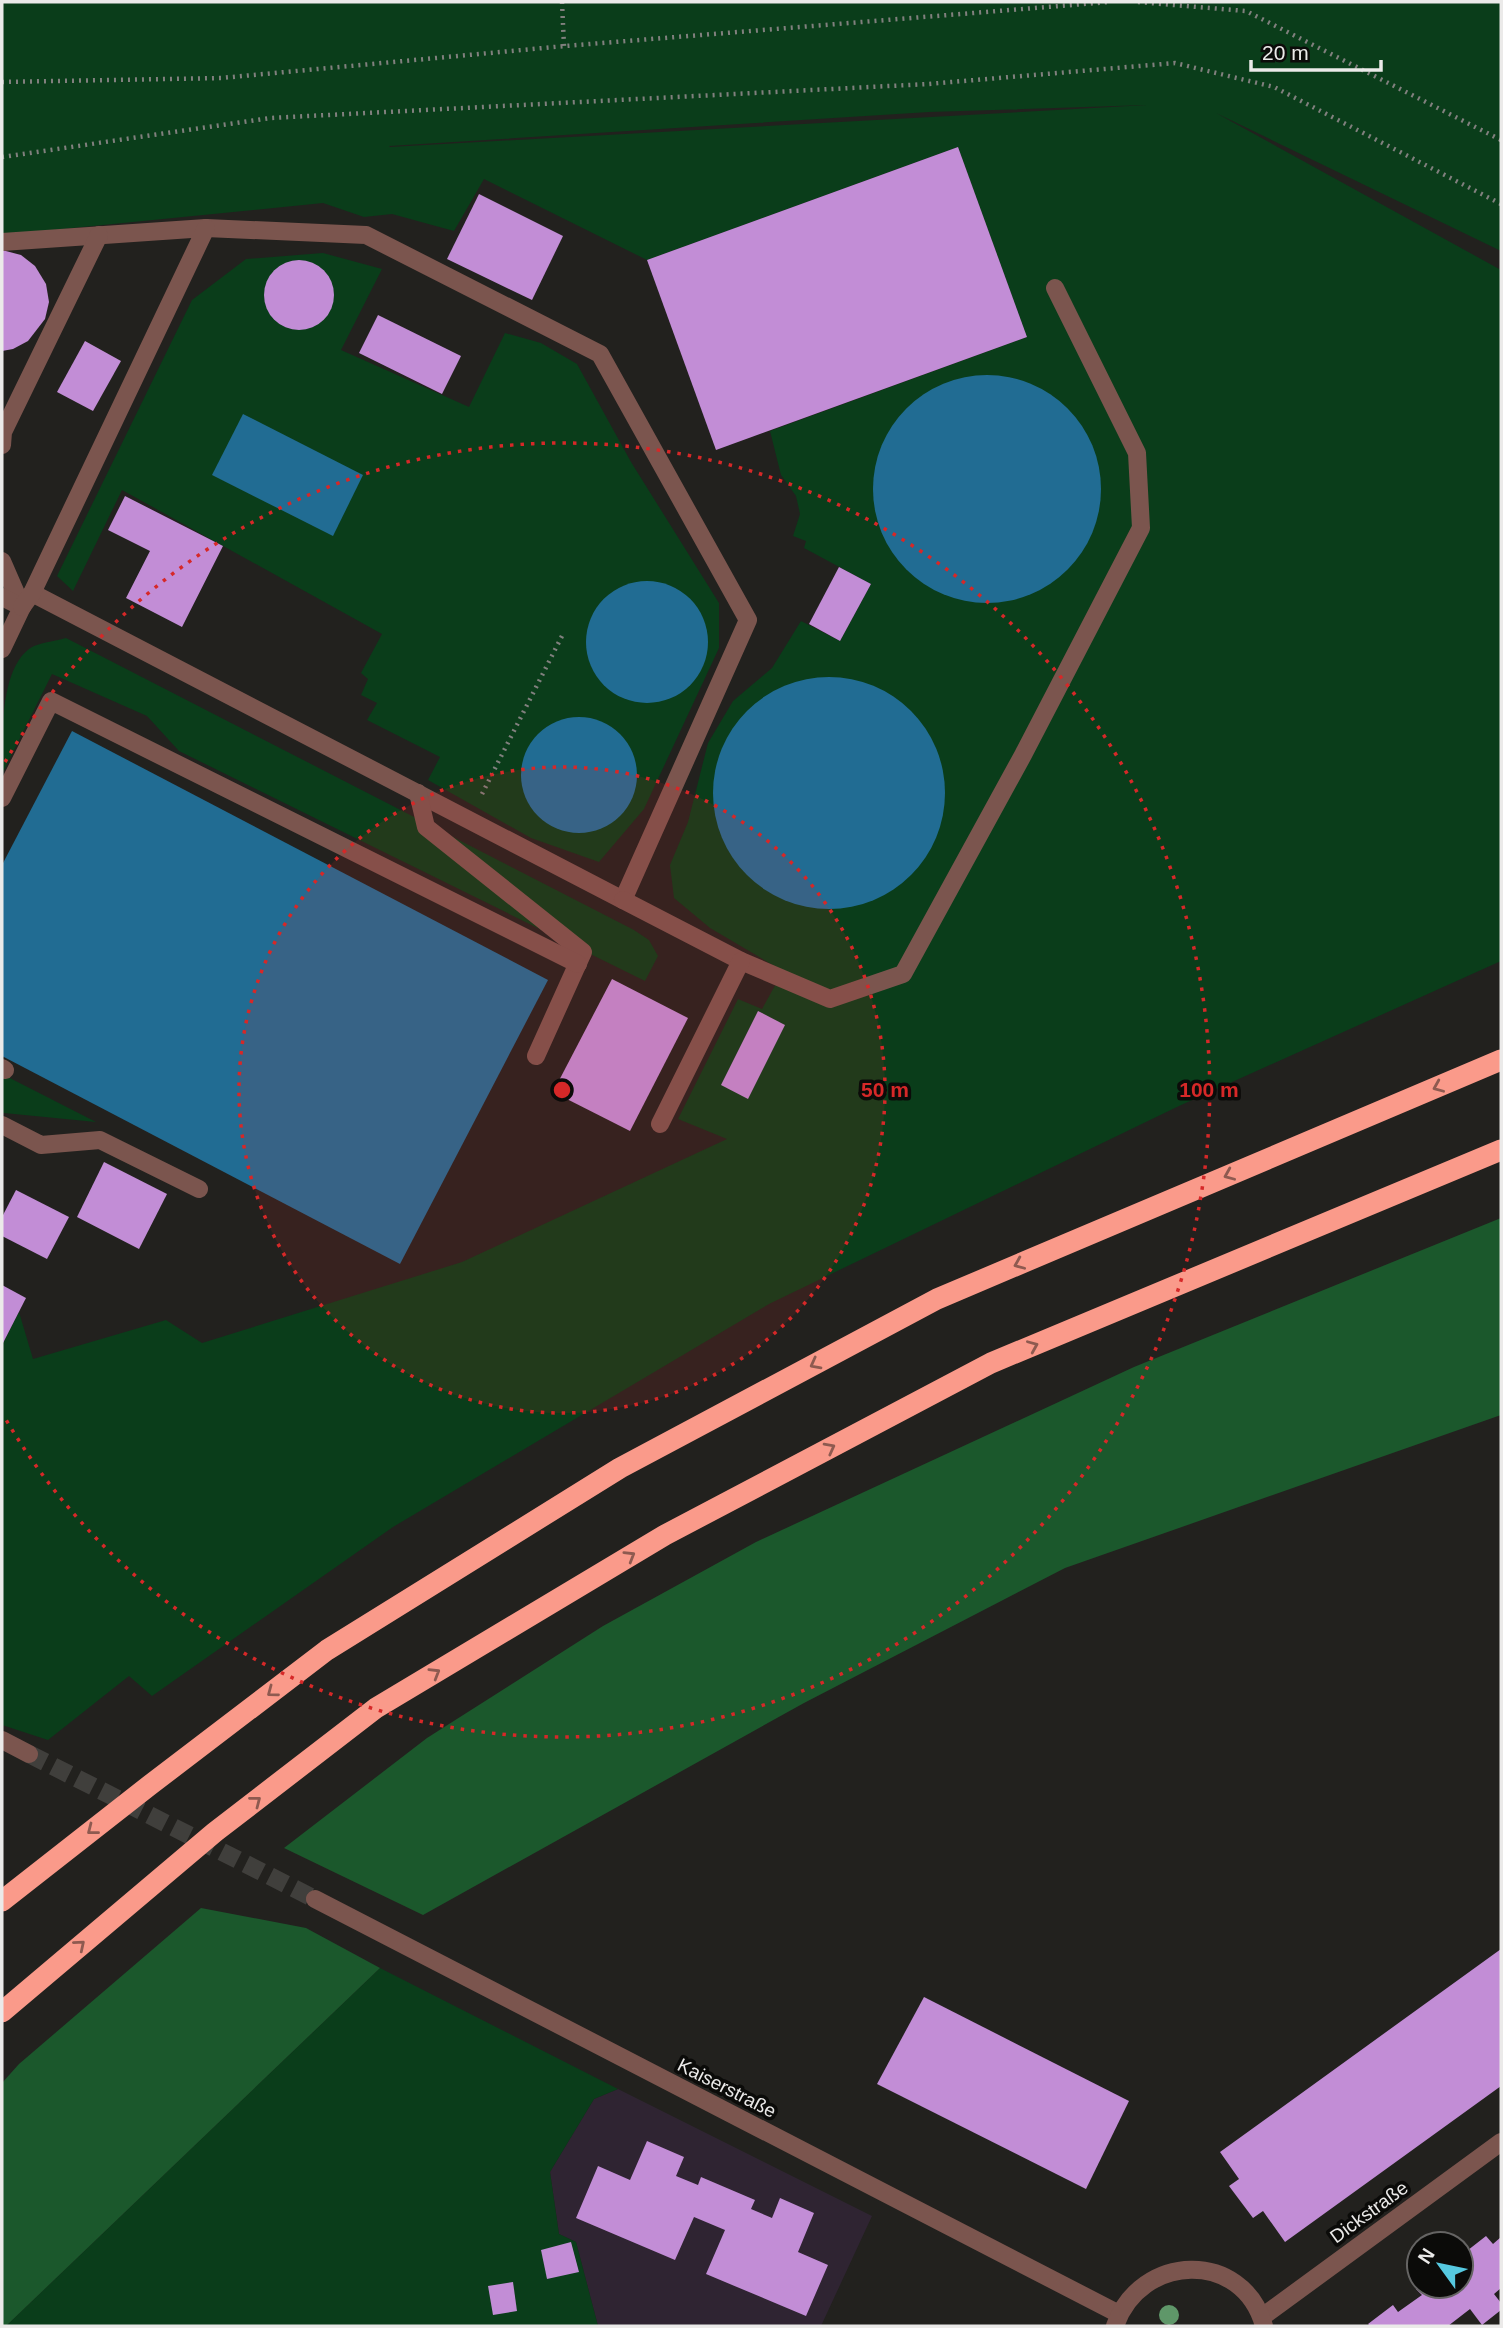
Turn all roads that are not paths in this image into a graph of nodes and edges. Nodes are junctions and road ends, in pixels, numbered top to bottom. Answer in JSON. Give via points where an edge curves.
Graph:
{"nodes":[{"id":1,"x":206,"y":228,"type":"junction"},
{"id":2,"x":99,"y":235,"type":"junction"},
{"id":3,"x":2,"y":242,"type":"edge"},
{"id":4,"x":1055,"y":288,"type":"dead end"},
{"id":5,"x":2,"y":436,"type":"edge"},
{"id":6,"x":2,"y":561,"type":"edge"},
{"id":7,"x":2,"y":597,"type":"edge"},
{"id":8,"x":27,"y":600,"type":"junction"},
{"id":9,"x":2,"y":649,"type":"edge"},
{"id":10,"x":418,"y":793,"type":"junction"},
{"id":11,"x":2,"y":798,"type":"edge"},
{"id":12,"x":623,"y":900,"type":"junction"},
{"id":13,"x":741,"y":961,"type":"junction"},
{"id":14,"x":578,"y":964,"type":"junction"},
{"id":15,"x":536,"y":1056,"type":"dead end"},
{"id":16,"x":1501,"y":1060,"type":"edge"},
{"id":17,"x":660,"y":1124,"type":"dead end"},
{"id":18,"x":2,"y":1125,"type":"edge"},
{"id":19,"x":1501,"y":1150,"type":"edge"},
{"id":20,"x":199,"y":1189,"type":"dead end"},
{"id":21,"x":2,"y":1740,"type":"edge"},
{"id":22,"x":29,"y":1754,"type":"tunnel mouth"},
{"id":23,"x":315,"y":1899,"type":"tunnel mouth"},
{"id":24,"x":2,"y":1902,"type":"edge"},
{"id":25,"x":2,"y":2012,"type":"edge"},
{"id":26,"x":1501,"y":2141,"type":"edge"},
{"id":27,"x":1117,"y":2320,"type":"edge"},
{"id":28,"x":1263,"y":2321,"type":"edge"}],
"edges":[{"from":1,"to":2,"type":"street"},
{"from":1,"to":8,"type":"street"},
{"from":1,"to":12,"type":"street","via":[[366,235],[600,354],[748,620]]},
{"from":2,"to":3,"type":"street"},
{"from":2,"to":5,"type":"street"},
{"from":4,"to":13,"type":"street","via":[[1137,453],[1140,528],[903,974],[830,999]]},
{"from":6,"to":8,"type":"street"},
{"from":7,"to":8,"type":"street"},
{"from":8,"to":9,"type":"street"},
{"from":8,"to":10,"type":"street"},
{"from":10,"to":12,"type":"street"},
{"from":10,"to":14,"type":"street","via":[[426,827],[583,952]]},
{"from":11,"to":14,"type":"street","via":[[51,701]]},
{"from":12,"to":13,"type":"street"},
{"from":13,"to":17,"type":"street"},
{"from":14,"to":15,"type":"street"},
{"from":16,"to":24,"type":"highway","one_way":true,"via":[[937,1299],[620,1468],[327,1650]]},
{"from":18,"to":20,"type":"street","via":[[41,1145],[100,1140]]},
{"from":25,"to":19,"type":"highway","one_way":true,"via":[[215,1832],[376,1708],[665,1535],[991,1363]]},
{"from":21,"to":22,"type":"street"},
{"from":23,"to":27,"type":"street","name":"Kaiserstraße"},
{"from":26,"to":28,"type":"street","name":"Dickstraße"},
{"from":27,"to":28,"type":"street","via":[[1132,2295],[1149,2281],[1192,2269],[1234,2283],[1251,2298]]}]}
